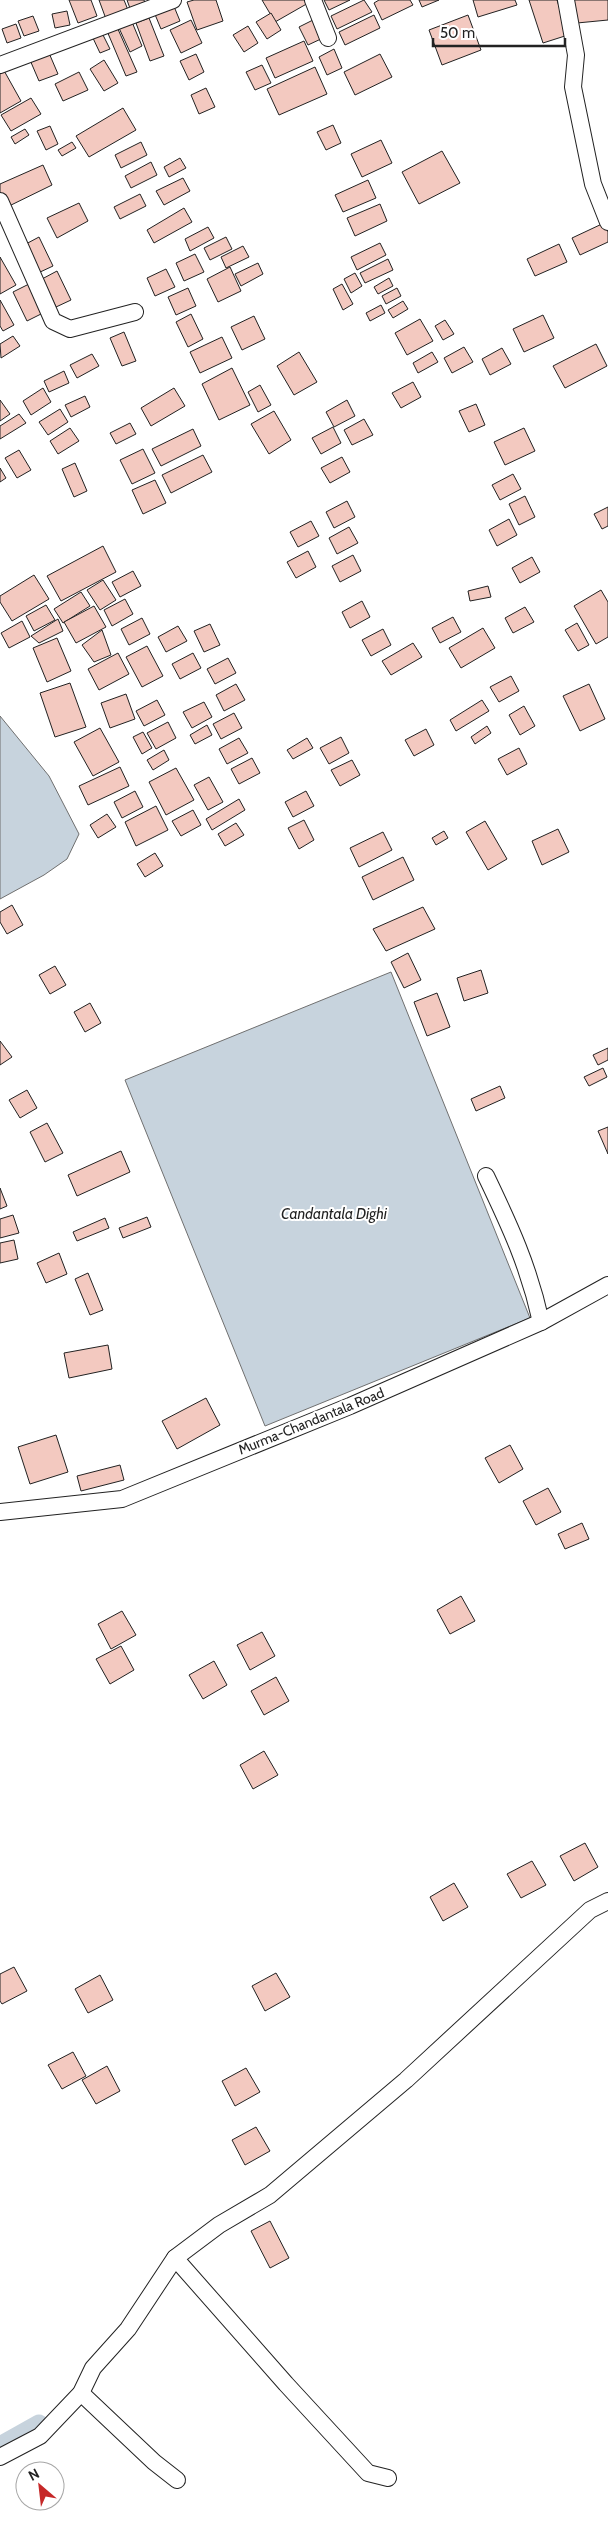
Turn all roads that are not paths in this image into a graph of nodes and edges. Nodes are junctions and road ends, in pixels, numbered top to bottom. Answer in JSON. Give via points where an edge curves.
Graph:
{"nodes":[{"id":1,"x":173,"y":0,"type":"edge"},
{"id":2,"x":313,"y":0,"type":"edge"},
{"id":3,"x":566,"y":0,"type":"edge"},
{"id":4,"x":328,"y":38,"type":"dead end"},
{"id":5,"x":0,"y":65,"type":"edge"},
{"id":6,"x":0,"y":201,"type":"edge"},
{"id":7,"x":608,"y":222,"type":"edge"},
{"id":8,"x":135,"y":312,"type":"dead end"},
{"id":9,"x":486,"y":1176,"type":"dead end"},
{"id":10,"x":608,"y":1285,"type":"edge"},
{"id":11,"x":541,"y":1322,"type":"junction"},
{"id":12,"x":0,"y":1512,"type":"edge"},
{"id":13,"x":608,"y":1901,"type":"edge"},
{"id":14,"x":175,"y":2258,"type":"junction"},
{"id":15,"x":81,"y":2394,"type":"junction"},
{"id":16,"x":0,"y":2457,"type":"edge"},
{"id":17,"x":388,"y":2478,"type":"dead end"},
{"id":18,"x":177,"y":2480,"type":"dead end"}],
"edges":[{"from":1,"to":5,"type":"street"},
{"from":2,"to":4,"type":"street"},
{"from":3,"to":7,"type":"street","via":[[576,55],[573,87],[593,184]]},
{"from":6,"to":8,"type":"street","via":[[53,321],[70,329]]},
{"from":9,"to":11,"type":"street","via":[[518,1243]]},
{"from":10,"to":11,"type":"street","name":"Murma-Chandantala Road"},
{"from":11,"to":12,"type":"street","name":"Murma-Chandantala Road","via":[[350,1406],[122,1499]]},
{"from":13,"to":14,"type":"street","via":[[590,1910],[406,2080],[270,2195],[219,2225]]},
{"from":14,"to":15,"type":"street","via":[[128,2329],[93,2368]]},
{"from":14,"to":17,"type":"street","via":[[368,2473]]},
{"from":15,"to":16,"type":"street","via":[[40,2436]]},
{"from":15,"to":18,"type":"street"}]}
